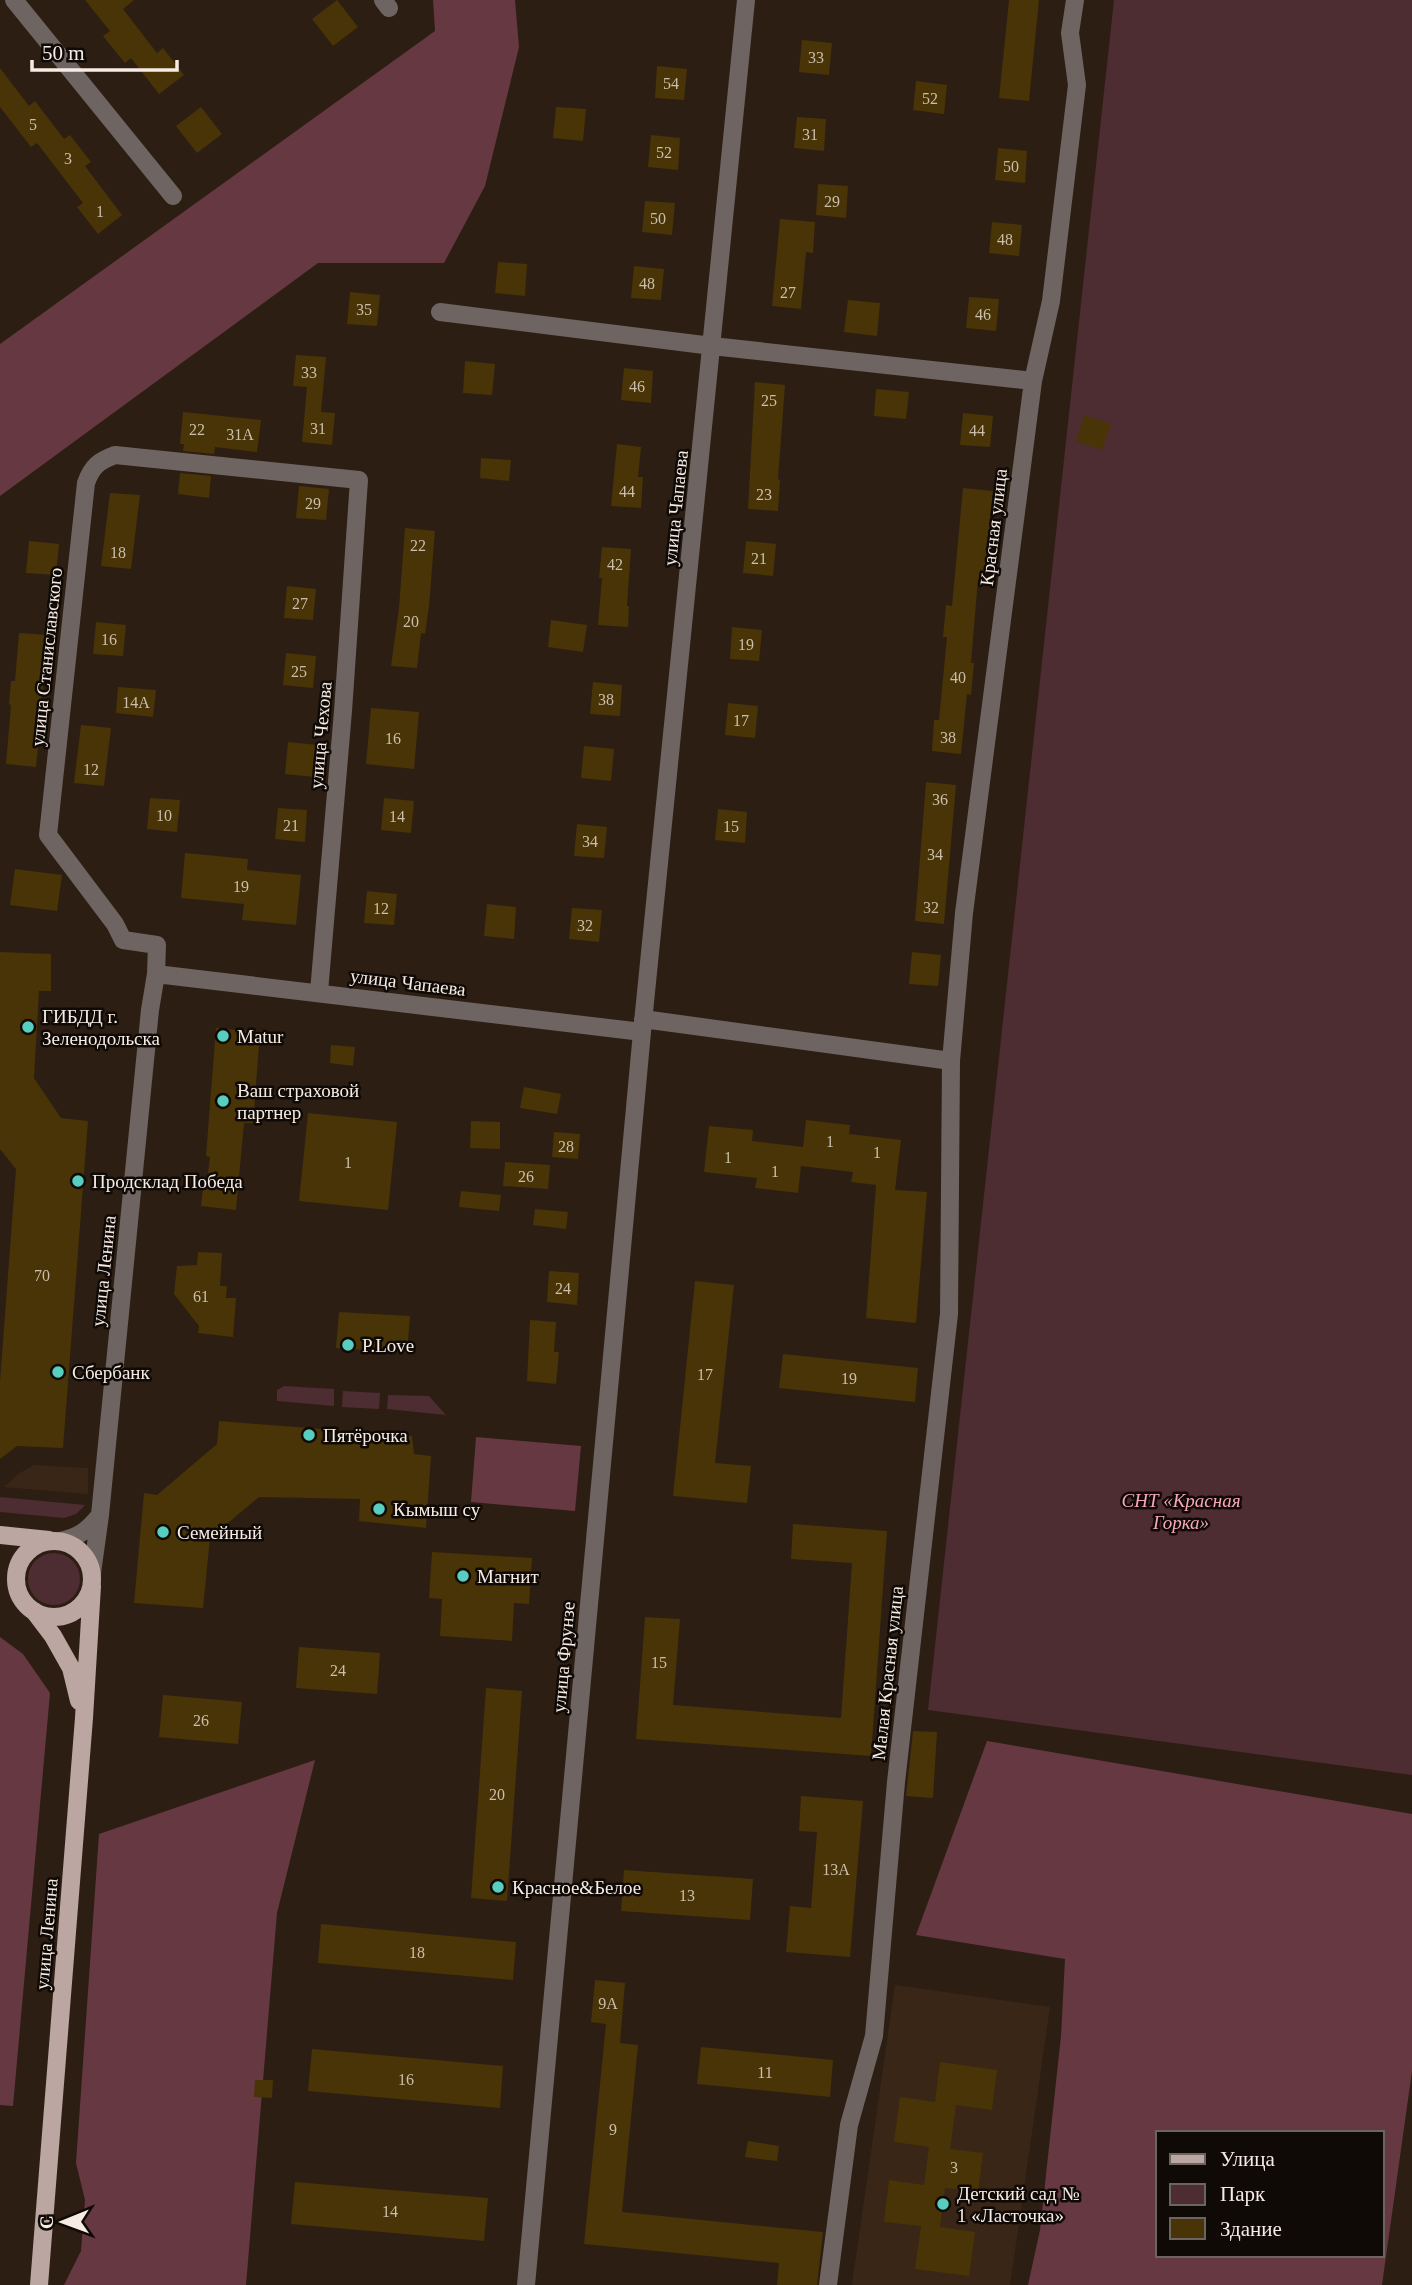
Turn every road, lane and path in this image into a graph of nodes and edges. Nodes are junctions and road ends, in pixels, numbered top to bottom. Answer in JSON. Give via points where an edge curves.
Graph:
{"nodes":[{"id":1,"x":14,"y":0,"type":"edge"},
{"id":2,"x":746,"y":0,"type":"edge"},
{"id":3,"x":1075,"y":0,"type":"edge"},
{"id":4,"x":173,"y":196,"type":"dead end"},
{"id":5,"x":440,"y":312,"type":"dead end"},
{"id":6,"x":712,"y":346,"type":"junction"},
{"id":7,"x":1032,"y":381,"type":"junction"},
{"id":8,"x":86,"y":483,"type":"joint"},
{"id":9,"x":48,"y":835,"type":"joint"},
{"id":10,"x":156,"y":974,"type":"junction"},
{"id":11,"x":319,"y":992,"type":"junction"},
{"id":12,"x":642,"y":1026,"type":"junction"},
{"id":13,"x":951,"y":1061,"type":"junction"},
{"id":14,"x":100,"y":1515,"type":"junction"},
{"id":15,"x":0,"y":1535,"type":"edge"},
{"id":16,"x":55,"y":1540,"type":"junction"},
{"id":17,"x":92,"y":1579,"type":"junction"},
{"id":18,"x":0,"y":1583,"type":"edge"},
{"id":19,"x":19,"y":1595,"type":"junction"},
{"id":20,"x":34,"y":1611,"type":"junction"},
{"id":21,"x":84,"y":1718,"type":"junction"},
{"id":22,"x":38,"y":2285,"type":"edge"},
{"id":23,"x":526,"y":2285,"type":"edge"},
{"id":24,"x":828,"y":2285,"type":"edge"}],
"edges":[{"from":1,"to":4,"type":"street"},
{"from":2,"to":6,"type":"street","name":"улица Чапаева"},
{"from":3,"to":7,"type":"street","name":"Красная улица","via":[[1070,33],[1077,85],[1051,302]]},
{"from":5,"to":6,"type":"street"},
{"from":6,"to":7,"type":"street"},
{"from":6,"to":12,"type":"street","name":"улица Чапаева"},
{"from":7,"to":13,"type":"street","name":"Красная улица","via":[[964,913]]},
{"from":8,"to":9,"type":"street","name":"улица Станиславского"},
{"from":8,"to":11,"type":"street","name":"улица Чехова","via":[[92,468],[115,455],[359,480]]},
{"from":9,"to":10,"type":"street","name":"улица Ленина","via":[[116,924],[123,940],[157,945]]},
{"from":10,"to":11,"type":"street","name":"улица Чапаева"},
{"from":10,"to":14,"type":"street","name":"улица Ленина"},
{"from":11,"to":12,"type":"street","name":"улица Чапаева"},
{"from":12,"to":13,"type":"street","name":"улица Чапаева"},
{"from":12,"to":23,"type":"street","name":"улица Фрунзе"},
{"from":13,"to":24,"type":"street","name":"Малая Красная улица","via":[[948,1314],[897,1768],[874,2036],[849,2125]]},
{"from":14,"to":16,"type":"street","via":[[75,1538]]},
{"from":14,"to":17,"type":"street","name":"улица Ленина"},
{"from":15,"to":16,"type":"main road"},
{"from":16,"to":17,"type":"main road","via":[[82,1552]]},
{"from":16,"to":19,"type":"main road","via":[[37,1544],[20,1560],[16,1571]]},
{"from":17,"to":20,"type":"main road","via":[[88,1597],[70,1614],[45,1616]]},
{"from":17,"to":21,"type":"main road","name":"улица Ленина"},
{"from":18,"to":19,"type":"main road"},
{"from":19,"to":20,"type":"main road"},
{"from":20,"to":21,"type":"main road","via":[[71,1668]]},
{"from":21,"to":22,"type":"main road","name":"улица Ленина"}]}
